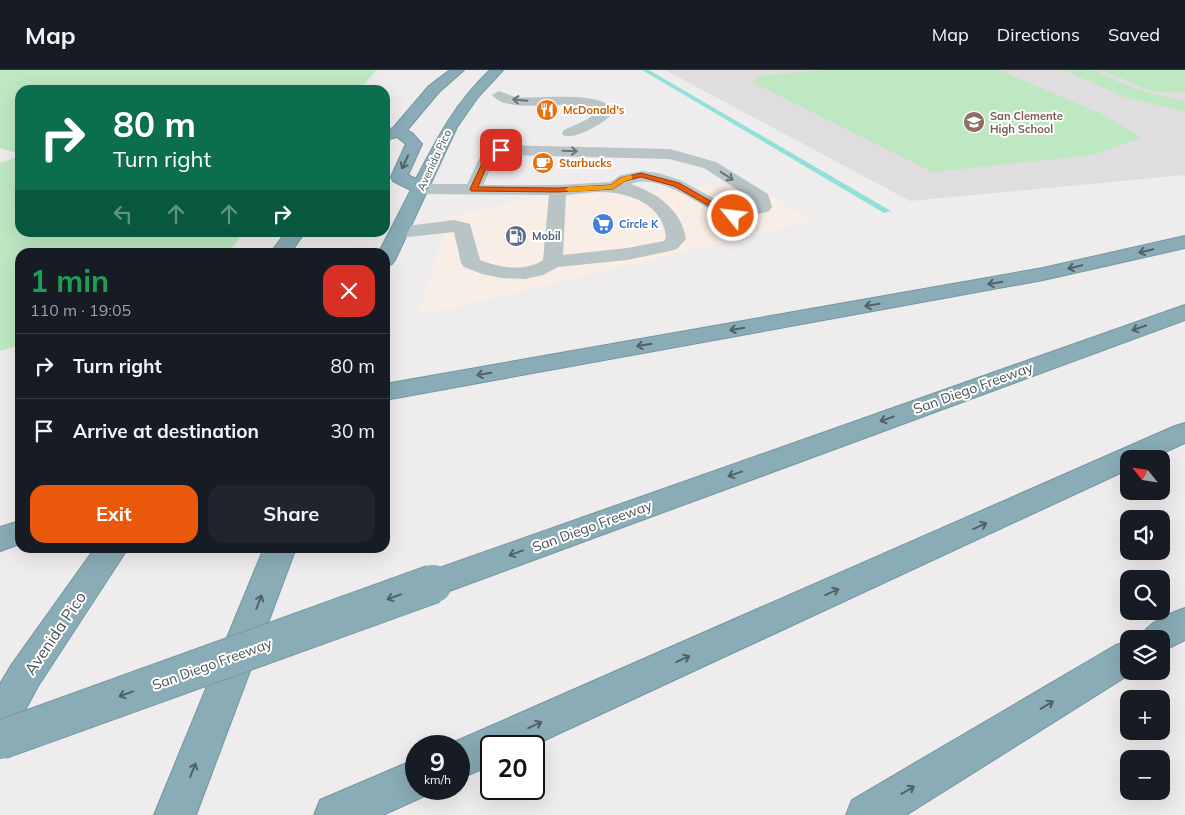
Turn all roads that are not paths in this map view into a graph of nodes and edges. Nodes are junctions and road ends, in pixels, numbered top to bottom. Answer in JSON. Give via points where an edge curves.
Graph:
{"nodes":[{"id":1,"x":458,"y":70,"type":"edge"},
{"id":2,"x":497,"y":70,"type":"edge"},
{"id":3,"x":434,"y":89,"type":"junction"},
{"id":4,"x":499,"y":95,"type":"dead end"},
{"id":5,"x":448,"y":101,"type":"dead end"},
{"id":6,"x":605,"y":107,"type":"junction"},
{"id":7,"x":392,"y":134,"type":"edge"},
{"id":8,"x":613,"y":187,"type":"junction"},
{"id":9,"x":421,"y":189,"type":"junction"},
{"id":10,"x":473,"y":189,"type":"junction"},
{"id":11,"x":558,"y":190,"type":"junction"},
{"id":12,"x":400,"y":232,"type":"junction"},
{"id":13,"x":292,"y":237,"type":"edge"},
{"id":14,"x":1185,"y":242,"type":"edge"},
{"id":15,"x":284,"y":248,"type":"edge"},
{"id":16,"x":390,"y":251,"type":"edge"},
{"id":17,"x":553,"y":262,"type":"junction"},
{"id":18,"x":1185,"y":312,"type":"edge"},
{"id":19,"x":390,"y":391,"type":"edge"},
{"id":20,"x":1185,"y":432,"type":"edge"},
{"id":21,"x":15,"y":534,"type":"edge"},
{"id":22,"x":0,"y":539,"type":"edge"},
{"id":23,"x":109,"y":553,"type":"edge"},
{"id":24,"x":278,"y":553,"type":"edge"},
{"id":25,"x":1185,"y":622,"type":"edge"},
{"id":26,"x":1170,"y":631,"type":"edge"},
{"id":27,"x":1120,"y":661,"type":"edge"},
{"id":28,"x":0,"y":719,"type":"edge"},
{"id":29,"x":0,"y":740,"type":"edge"},
{"id":30,"x":470,"y":755,"type":"edge"},
{"id":31,"x":402,"y":785,"type":"edge"},
{"id":32,"x":175,"y":815,"type":"edge"},
{"id":33,"x":335,"y":815,"type":"edge"},
{"id":34,"x":867,"y":815,"type":"edge"}],
"edges":[{"from":1,"to":3,"type":"highway"},
{"from":2,"to":9,"type":"highway","name":"Avenida Pico","via":[[445,125]]},
{"from":3,"to":5,"type":"highway","via":[[444,93]]},
{"from":3,"to":7,"type":"highway"},
{"from":6,"to":4,"type":"lane","one_way":true,"via":[[591,103],[515,101]]},
{"from":6,"to":6,"type":"lane","via":[[606,114],[574,131],[619,120],[621,114]]},
{"from":7,"to":9,"type":"highway","one_way":true,"via":[[407,136],[414,144],[399,177]]},
{"from":10,"to":8,"type":"lane","one_way":true,"via":[[486,160],[501,150],[670,154],[710,165],[762,198],[763,207],[733,216],[677,184],[641,175],[623,179]]},
{"from":8,"to":11,"type":"lane"},
{"from":8,"to":17,"type":"lane","via":[[633,190],[656,203],[670,217],[676,240],[670,245],[628,254]]},
{"from":9,"to":10,"type":"lane"},
{"from":9,"to":12,"type":"highway","name":"Avenida Pico"},
{"from":10,"to":11,"type":"lane"},
{"from":11,"to":17,"type":"lane"},
{"from":12,"to":16,"type":"highway","name":"Avenida Pico"},
{"from":12,"to":17,"type":"lane","via":[[454,226],[463,228],[470,263],[490,271],[542,270]]},
{"from":13,"to":15,"type":"highway"},
{"from":14,"to":19,"type":"highway","one_way":true,"via":[[1043,274]]},
{"from":18,"to":29,"type":"highway","name":"San Diego Freeway","one_way":true,"bridge":true},
{"from":30,"to":20,"type":"highway","one_way":true},
{"from":21,"to":22,"type":"highway"},
{"from":23,"to":28,"type":"highway","name":"Avenida Pico","via":[[25,675]]},
{"from":32,"to":24,"type":"highway","one_way":true},
{"from":25,"to":26,"type":"highway"},
{"from":34,"to":27,"type":"highway","one_way":true},
{"from":31,"to":33,"type":"highway"}]}
